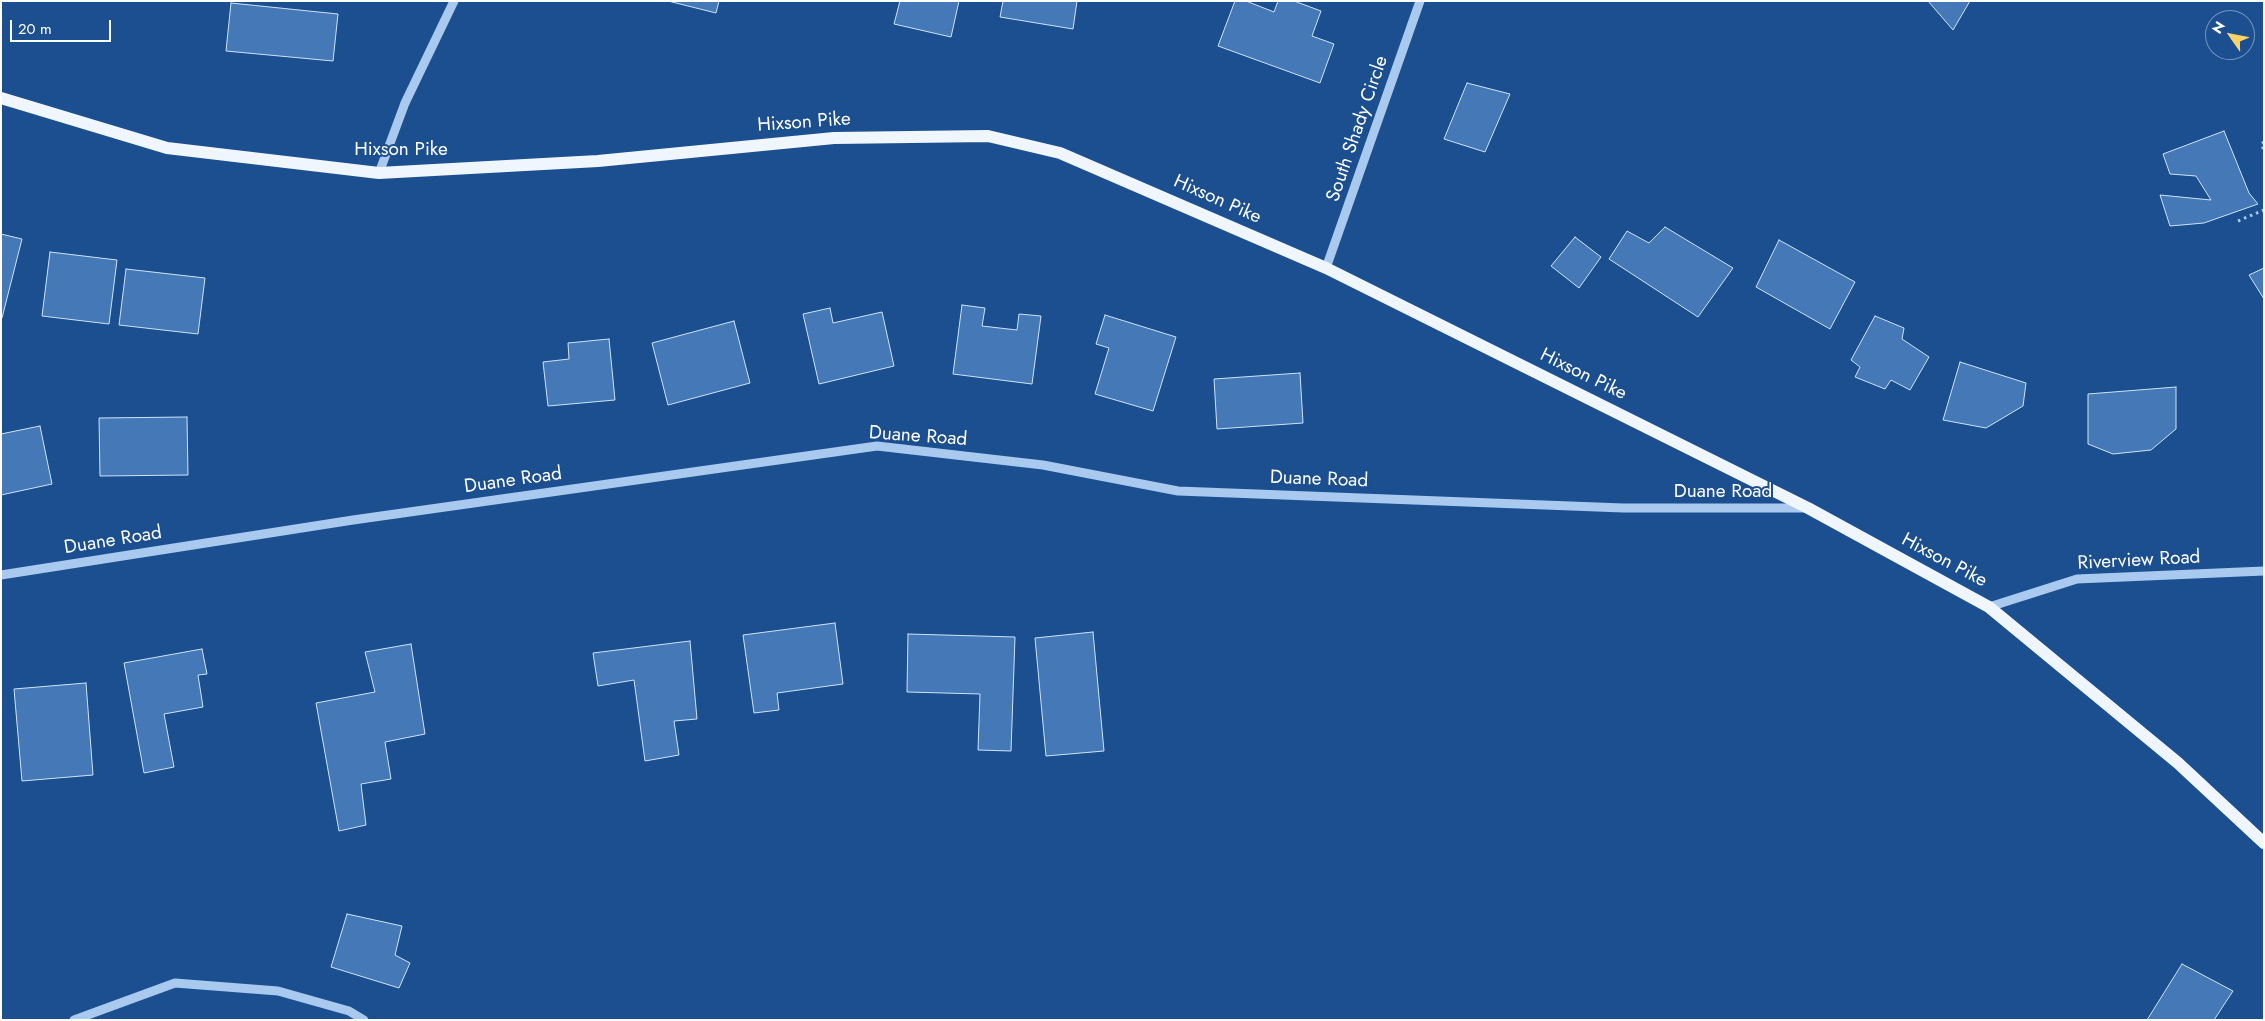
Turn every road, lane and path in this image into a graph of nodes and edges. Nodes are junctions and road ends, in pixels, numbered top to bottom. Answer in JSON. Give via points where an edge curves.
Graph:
{"nodes":[{"id":1,"x":454,"y":1,"type":"edge"},
{"id":2,"x":1420,"y":1,"type":"edge"},
{"id":3,"x":1,"y":98,"type":"edge"},
{"id":4,"x":2264,"y":142,"type":"edge"},
{"id":5,"x":2264,"y":150,"type":"edge"},
{"id":6,"x":379,"y":173,"type":"junction"},
{"id":7,"x":2264,"y":210,"type":"edge"},
{"id":8,"x":2238,"y":221,"type":"dead end"},
{"id":9,"x":1326,"y":268,"type":"junction"},
{"id":10,"x":1808,"y":508,"type":"junction"},
{"id":11,"x":2264,"y":571,"type":"edge"},
{"id":12,"x":1,"y":575,"type":"edge"},
{"id":13,"x":1989,"y":606,"type":"junction"},
{"id":14,"x":2264,"y":843,"type":"edge"},
{"id":15,"x":74,"y":1020,"type":"edge"},
{"id":16,"x":364,"y":1020,"type":"edge"}],
"edges":[{"from":1,"to":6,"type":"street","via":[[405,103]]},
{"from":2,"to":9,"type":"street","name":"South Shady Circle"},
{"from":3,"to":6,"type":"main road","name":"Hixson Pike","via":[[168,148]]},
{"from":4,"to":5,"type":"path","via":[[2261,144]]},
{"from":6,"to":9,"type":"main road","name":"Hixson Pike","via":[[598,161],[834,138],[988,136],[1060,153]]},
{"from":7,"to":8,"type":"path"},
{"from":9,"to":10,"type":"main road","name":"Hixson Pike"},
{"from":10,"to":12,"type":"street","name":"Duane Road","via":[[1623,508],[1178,491],[1044,465],[876,446],[353,520]]},
{"from":10,"to":13,"type":"main road","name":"Hixson Pike"},
{"from":11,"to":13,"type":"street","name":"Riverview Road","via":[[2078,579]]},
{"from":13,"to":14,"type":"main road","name":"Hixson Pike","via":[[2178,763]]},
{"from":15,"to":16,"type":"street","via":[[175,983],[278,991],[349,1010]]}]}
